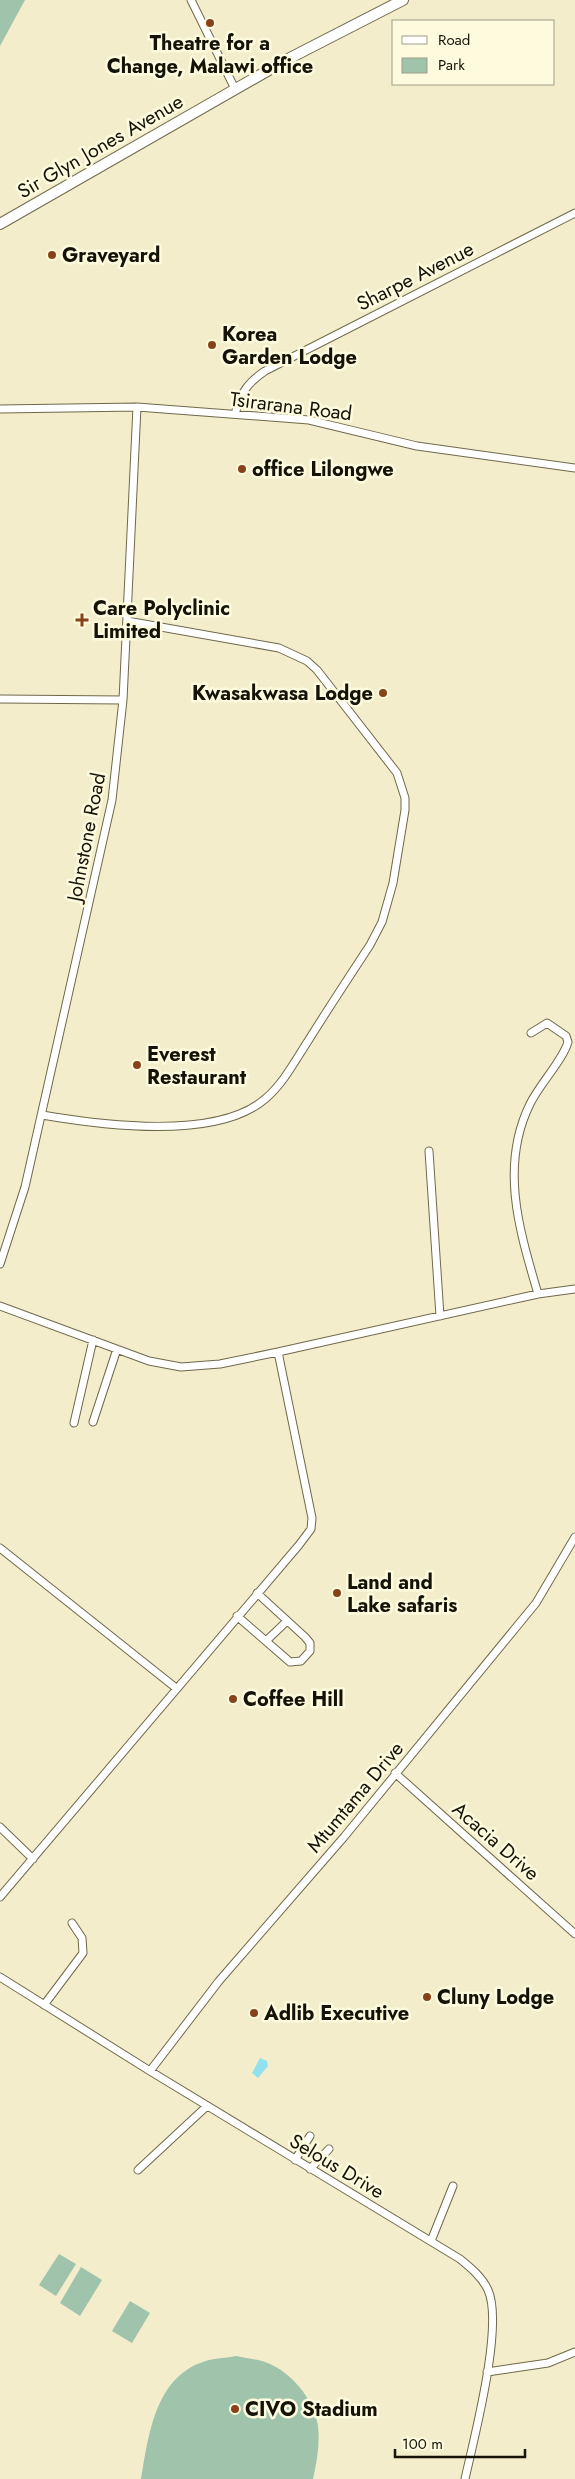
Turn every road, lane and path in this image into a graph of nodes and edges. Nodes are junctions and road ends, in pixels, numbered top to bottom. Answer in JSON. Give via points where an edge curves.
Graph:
{"nodes":[{"id":1,"x":190,"y":0,"type":"edge"},
{"id":2,"x":403,"y":0,"type":"edge"},
{"id":3,"x":235,"y":89,"type":"junction"},
{"id":4,"x":575,"y":212,"type":"edge"},
{"id":5,"x":0,"y":224,"type":"edge"},
{"id":6,"x":137,"y":407,"type":"junction"},
{"id":7,"x":0,"y":409,"type":"edge"},
{"id":8,"x":235,"y":414,"type":"junction"},
{"id":9,"x":575,"y":468,"type":"edge"},
{"id":10,"x":127,"y":621,"type":"junction"},
{"id":11,"x":0,"y":699,"type":"edge"},
{"id":12,"x":123,"y":700,"type":"junction"},
{"id":13,"x":531,"y":1033,"type":"dead end"},
{"id":14,"x":42,"y":1115,"type":"junction"},
{"id":15,"x":428,"y":1151,"type":"dead end"},
{"id":16,"x":0,"y":1264,"type":"edge"},
{"id":17,"x":575,"y":1288,"type":"edge"},
{"id":18,"x":538,"y":1294,"type":"junction"},
{"id":19,"x":0,"y":1306,"type":"edge"},
{"id":20,"x":440,"y":1316,"type":"junction"},
{"id":21,"x":93,"y":1340,"type":"junction"},
{"id":22,"x":117,"y":1349,"type":"junction"},
{"id":23,"x":278,"y":1352,"type":"junction"},
{"id":24,"x":93,"y":1422,"type":"dead end"},
{"id":25,"x":74,"y":1423,"type":"dead end"},
{"id":26,"x":575,"y":1537,"type":"edge"},
{"id":27,"x":0,"y":1548,"type":"edge"},
{"id":28,"x":258,"y":1593,"type":"junction"},
{"id":29,"x":237,"y":1616,"type":"junction"},
{"id":30,"x":287,"y":1621,"type":"junction"},
{"id":31,"x":266,"y":1641,"type":"junction"},
{"id":32,"x":176,"y":1688,"type":"junction"},
{"id":33,"x":395,"y":1773,"type":"junction"},
{"id":34,"x":0,"y":1827,"type":"edge"},
{"id":35,"x":33,"y":1859,"type":"junction"},
{"id":36,"x":0,"y":1897,"type":"edge"},
{"id":37,"x":72,"y":1923,"type":"dead end"},
{"id":38,"x":575,"y":1934,"type":"edge"},
{"id":39,"x":0,"y":1977,"type":"edge"},
{"id":40,"x":44,"y":2004,"type":"junction"},
{"id":41,"x":150,"y":2071,"type":"junction"},
{"id":42,"x":207,"y":2106,"type":"junction"},
{"id":43,"x":310,"y":2136,"type":"dead end"},
{"id":44,"x":329,"y":2149,"type":"dead end"},
{"id":45,"x":295,"y":2160,"type":"junction"},
{"id":46,"x":310,"y":2169,"type":"junction"},
{"id":47,"x":138,"y":2170,"type":"dead end"},
{"id":48,"x":453,"y":2186,"type":"dead end"},
{"id":49,"x":431,"y":2241,"type":"junction"},
{"id":50,"x":575,"y":2352,"type":"edge"},
{"id":51,"x":487,"y":2372,"type":"junction"},
{"id":52,"x":465,"y":2479,"type":"edge"}],
"edges":[{"from":1,"to":3,"type":"street"},
{"from":2,"to":3,"type":"main road","name":"Sir Glyn Jones Avenue"},
{"from":3,"to":5,"type":"main road","name":"Sir Glyn Jones Avenue"},
{"from":4,"to":8,"type":"street","name":"Sharpe Avenue","via":[[266,371],[243,390]]},
{"from":6,"to":7,"type":"street","name":"Tsirarana Road"},
{"from":6,"to":8,"type":"street","name":"Tsirarana Road"},
{"from":6,"to":10,"type":"street","name":"Johnstone Road"},
{"from":8,"to":9,"type":"street","name":"Tsirarana Road","via":[[309,420],[417,446]]},
{"from":10,"to":12,"type":"street","name":"Johnstone Road"},
{"from":10,"to":14,"type":"street","via":[[279,648],[317,670],[397,773],[401,784],[404,810],[393,884],[382,922],[370,945],[281,1082],[257,1105],[227,1119],[151,1126]]},
{"from":11,"to":12,"type":"street"},
{"from":12,"to":14,"type":"street","name":"Johnstone Road","via":[[112,800]]},
{"from":13,"to":18,"type":"street","via":[[544,1024],[550,1024],[566,1036],[568,1042],[530,1103],[517,1149],[515,1208]]},
{"from":14,"to":16,"type":"street","name":"Johnstone Road","via":[[25,1187]]},
{"from":15,"to":20,"type":"street"},
{"from":17,"to":18,"type":"street"},
{"from":18,"to":20,"type":"street"},
{"from":19,"to":21,"type":"street"},
{"from":20,"to":23,"type":"street"},
{"from":21,"to":22,"type":"street"},
{"from":21,"to":25,"type":"street"},
{"from":22,"to":23,"type":"street","via":[[149,1361],[181,1367],[220,1364]]},
{"from":22,"to":24,"type":"street"},
{"from":23,"to":28,"type":"street","via":[[312,1518],[311,1529],[306,1536]]},
{"from":26,"to":33,"type":"street","name":"Mtumtama Drive","via":[[536,1603]]},
{"from":27,"to":32,"type":"street"},
{"from":28,"to":29,"type":"street"},
{"from":28,"to":30,"type":"street"},
{"from":29,"to":31,"type":"street"},
{"from":29,"to":32,"type":"street"},
{"from":30,"to":31,"type":"street"},
{"from":30,"to":31,"type":"street","via":[[310,1644],[310,1651],[301,1661],[290,1662]]},
{"from":32,"to":35,"type":"street"},
{"from":33,"to":38,"type":"street","name":"Acacia Drive"},
{"from":33,"to":41,"type":"street","name":"Mtumtama Drive","via":[[219,1981]]},
{"from":34,"to":35,"type":"street"},
{"from":35,"to":36,"type":"street"},
{"from":37,"to":40,"type":"street","via":[[82,1938],[82,1953]]},
{"from":39,"to":40,"type":"street","name":"Selous Drive"},
{"from":40,"to":41,"type":"street","name":"Selous Drive"},
{"from":41,"to":42,"type":"street","name":"Selous Drive"},
{"from":42,"to":45,"type":"street","name":"Selous Drive"},
{"from":42,"to":47,"type":"street"},
{"from":43,"to":45,"type":"street"},
{"from":44,"to":46,"type":"street"},
{"from":45,"to":46,"type":"street","name":"Selous Drive"},
{"from":46,"to":49,"type":"street","name":"Selous Drive"},
{"from":48,"to":49,"type":"street"},
{"from":49,"to":51,"type":"street","name":"Selous Drive","via":[[460,2258],[482,2278],[489,2291],[492,2320]]},
{"from":50,"to":51,"type":"street","via":[[548,2363]]},
{"from":51,"to":52,"type":"street","name":"Selous Drive"}]}
